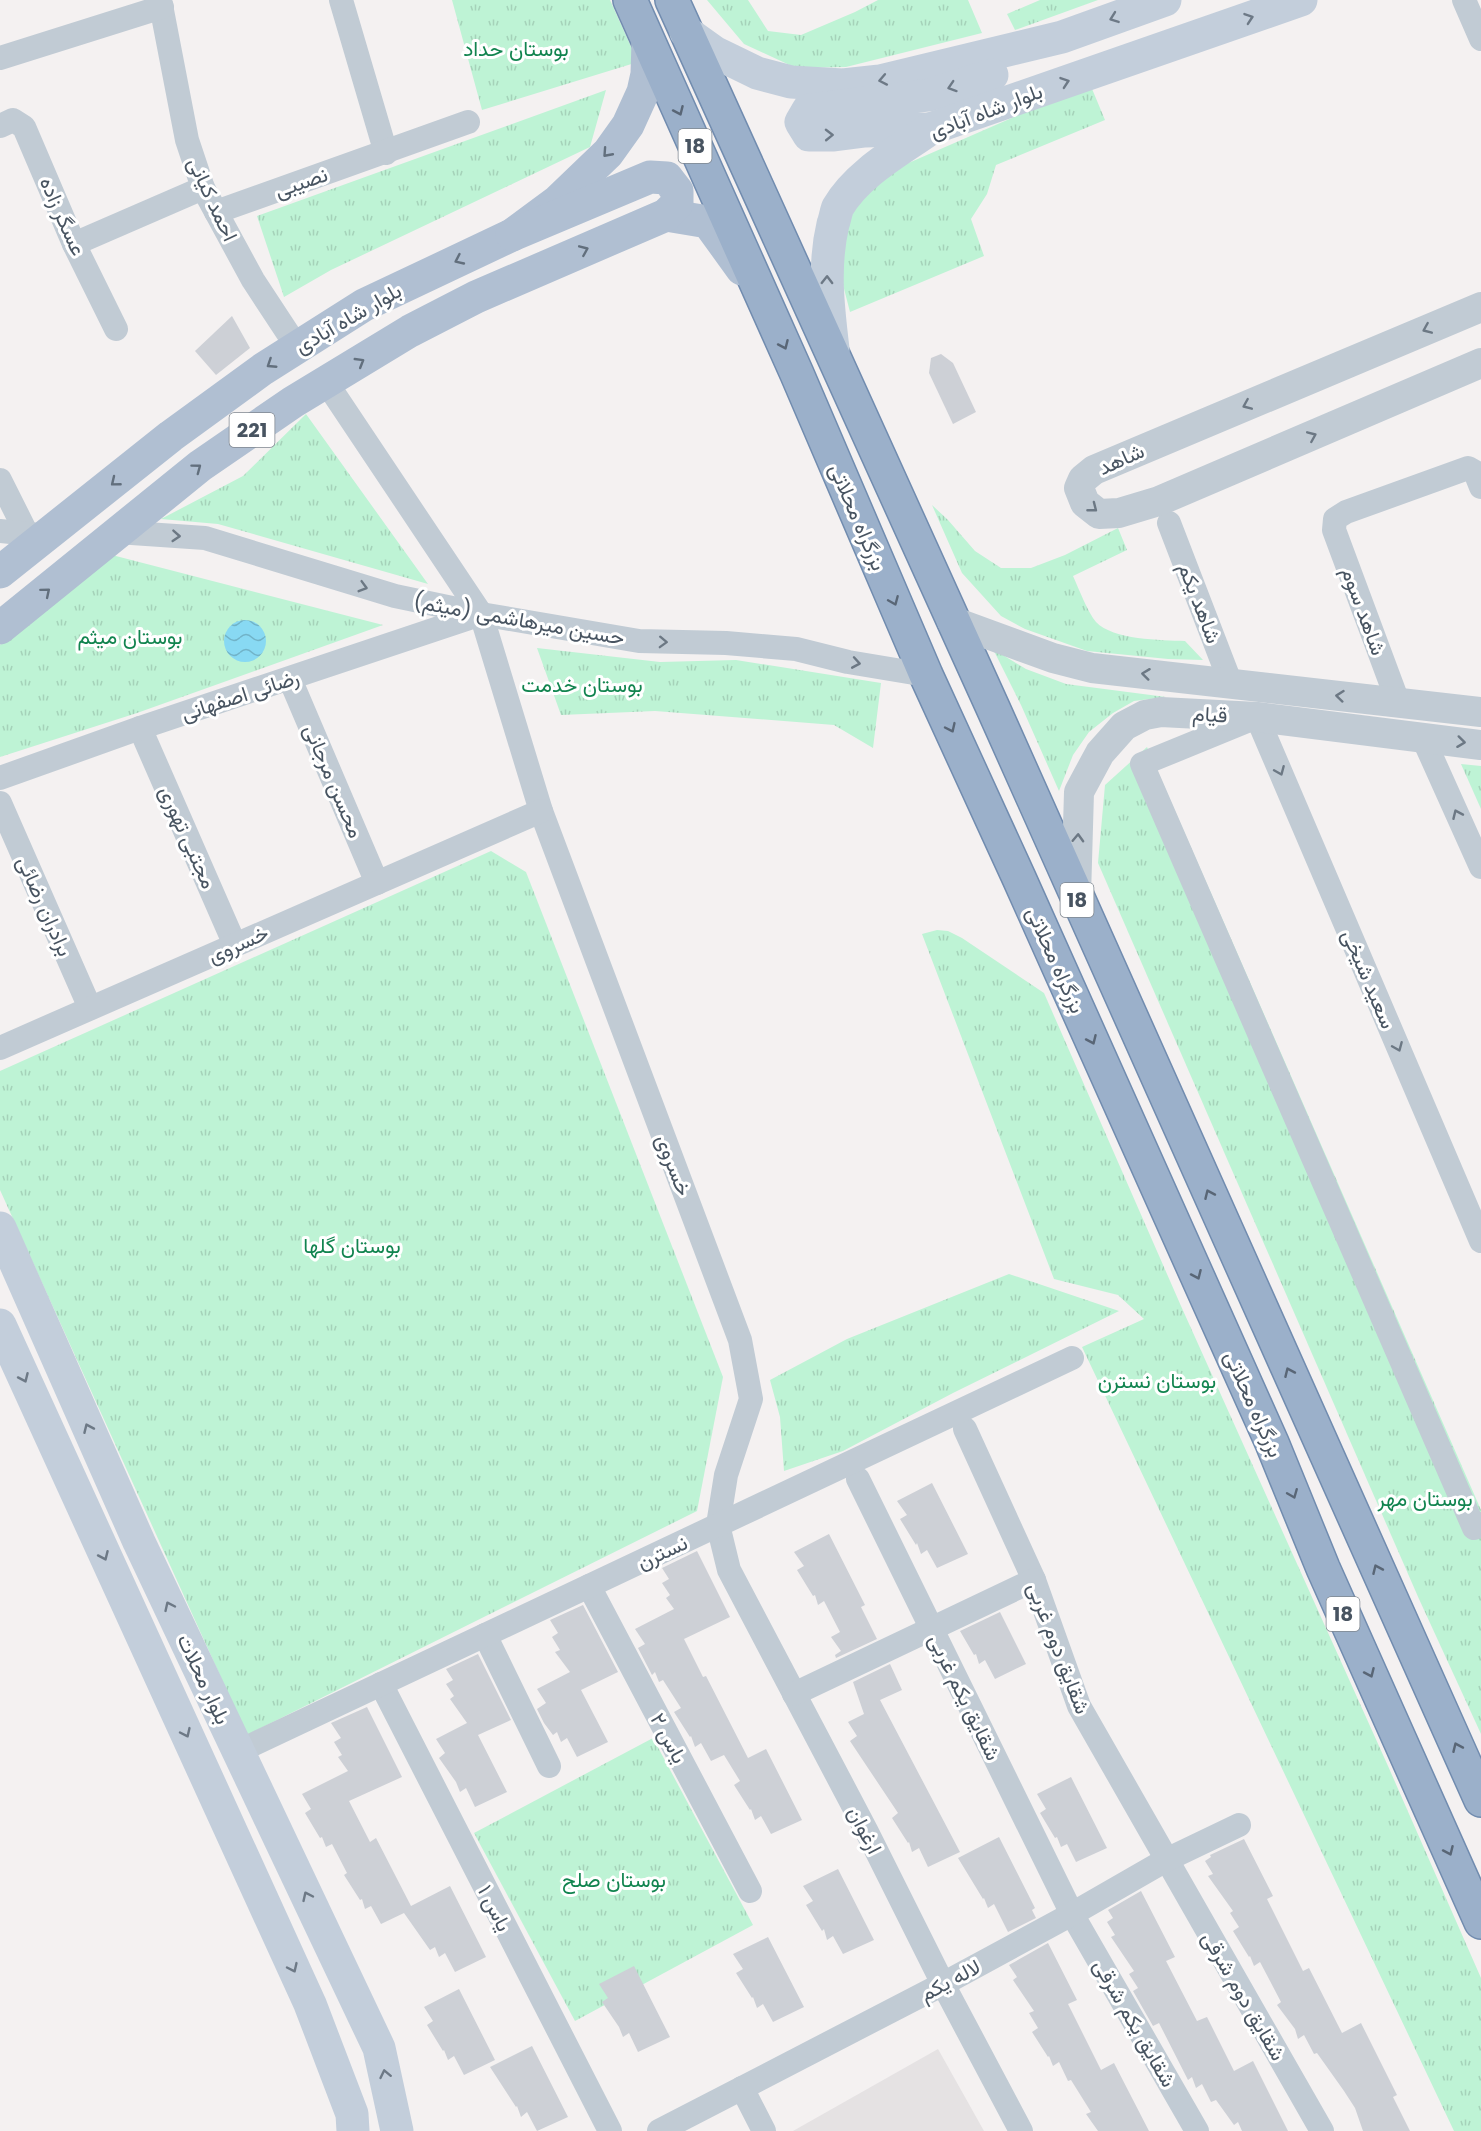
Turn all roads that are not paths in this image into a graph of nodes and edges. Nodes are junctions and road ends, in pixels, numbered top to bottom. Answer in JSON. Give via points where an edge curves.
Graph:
{"nodes":[{"id":1,"x":341,"y":0,"type":"edge"},
{"id":2,"x":630,"y":0,"type":"edge"},
{"id":3,"x":672,"y":0,"type":"edge"},
{"id":4,"x":1165,"y":0,"type":"edge"},
{"id":5,"x":1301,"y":0,"type":"edge"},
{"id":6,"x":1464,"y":0,"type":"edge"},
{"id":7,"x":161,"y":4,"type":"edge"},
{"id":8,"x":686,"y":32,"type":"junction"},
{"id":9,"x":1062,"y":37,"type":"junction"},
{"id":10,"x":1481,"y":39,"type":"edge"},
{"id":11,"x":648,"y":42,"type":"junction"},
{"id":12,"x":0,"y":58,"type":"edge"},
{"id":13,"x":468,"y":122,"type":"dead end"},
{"id":14,"x":0,"y":126,"type":"edge"},
{"id":15,"x":930,"y":129,"type":"junction"},
{"id":16,"x":386,"y":153,"type":"junction"},
{"id":17,"x":203,"y":188,"type":"junction"},
{"id":18,"x":216,"y":212,"type":"junction"},
{"id":19,"x":666,"y":215,"type":"junction"},
{"id":20,"x":512,"y":235,"type":"junction"},
{"id":21,"x":74,"y":244,"type":"junction"},
{"id":22,"x":760,"y":292,"type":"junction"},
{"id":23,"x":1481,"y":307,"type":"edge"},
{"id":24,"x":116,"y":329,"type":"dead end"},
{"id":25,"x":297,"y":347,"type":"junction"},
{"id":26,"x":834,"y":359,"type":"junction"},
{"id":27,"x":1481,"y":363,"type":"edge"},
{"id":28,"x":326,"y":382,"type":"junction"},
{"id":29,"x":1475,"y":477,"type":"edge"},
{"id":30,"x":0,"y":480,"type":"edge"},
{"id":31,"x":1169,"y":522,"type":"dead end"},
{"id":32,"x":0,"y":531,"type":"edge"},
{"id":33,"x":117,"y":532,"type":"junction"},
{"id":34,"x":38,"y":535,"type":"junction"},
{"id":35,"x":0,"y":572,"type":"edge"},
{"id":36,"x":480,"y":614,"type":"junction"},
{"id":37,"x":952,"y":621,"type":"junction"},
{"id":38,"x":0,"y":628,"type":"edge"},
{"id":39,"x":926,"y":675,"type":"junction"},
{"id":40,"x":290,"y":679,"type":"junction"},
{"id":41,"x":1219,"y":682,"type":"junction"},
{"id":42,"x":1398,"y":702,"type":"junction"},
{"id":43,"x":1481,"y":712,"type":"edge"},
{"id":44,"x":1203,"y":714,"type":"junction"},
{"id":45,"x":1257,"y":717,"type":"junction"},
{"id":46,"x":140,"y":728,"type":"junction"},
{"id":47,"x":1423,"y":738,"type":"junction"},
{"id":48,"x":1481,"y":745,"type":"edge"},
{"id":49,"x":0,"y":778,"type":"edge"},
{"id":50,"x":0,"y":803,"type":"edge"},
{"id":51,"x":541,"y":811,"type":"junction"},
{"id":52,"x":1481,"y":867,"type":"edge"},
{"id":53,"x":377,"y":883,"type":"junction"},
{"id":54,"x":1076,"y":896,"type":"junction"},
{"id":55,"x":235,"y":945,"type":"junction"},
{"id":56,"x":90,"y":1008,"type":"junction"},
{"id":57,"x":0,"y":1048,"type":"edge"},
{"id":58,"x":0,"y":1228,"type":"edge"},
{"id":59,"x":1481,"y":1241,"type":"edge"},
{"id":60,"x":1253,"y":1292,"type":"junction"},
{"id":61,"x":1211,"y":1305,"type":"junction"},
{"id":62,"x":0,"y":1325,"type":"edge"},
{"id":63,"x":1072,"y":1358,"type":"dead end"},
{"id":64,"x":1313,"y":1426,"type":"junction"},
{"id":65,"x":965,"y":1429,"type":"dead end"},
{"id":66,"x":1272,"y":1443,"type":"junction"},
{"id":67,"x":858,"y":1479,"type":"dead end"},
{"id":68,"x":718,"y":1525,"type":"junction"},
{"id":69,"x":1479,"y":1532,"type":"edge"},
{"id":70,"x":1034,"y":1580,"type":"junction"},
{"id":71,"x":589,"y":1586,"type":"junction"},
{"id":72,"x":932,"y":1629,"type":"junction"},
{"id":73,"x":485,"y":1635,"type":"junction"},
{"id":74,"x":381,"y":1684,"type":"junction"},
{"id":75,"x":794,"y":1694,"type":"junction"},
{"id":76,"x":252,"y":1745,"type":"dead end"},
{"id":77,"x":549,"y":1766,"type":"dead end"},
{"id":78,"x":1481,"y":1800,"type":"edge"},
{"id":79,"x":1239,"y":1825,"type":"dead end"},
{"id":80,"x":1166,"y":1860,"type":"junction"},
{"id":81,"x":750,"y":1891,"type":"dead end"},
{"id":82,"x":1072,"y":1914,"type":"junction"},
{"id":83,"x":1481,"y":1922,"type":"edge"},
{"id":84,"x":943,"y":1984,"type":"junction"},
{"id":85,"x":742,"y":2088,"type":"junction"},
{"id":86,"x":700,"y":2122,"type":"edge"},
{"id":87,"x":353,"y":2131,"type":"edge"},
{"id":88,"x":397,"y":2131,"type":"edge"},
{"id":89,"x":610,"y":2131,"type":"edge"},
{"id":90,"x":658,"y":2131,"type":"edge"},
{"id":91,"x":764,"y":2131,"type":"edge"},
{"id":92,"x":1021,"y":2131,"type":"edge"},
{"id":93,"x":1197,"y":2131,"type":"edge"},
{"id":94,"x":1322,"y":2131,"type":"edge"}],
"edges":[{"from":1,"to":16,"type":"street"},
{"from":2,"to":11,"type":"highway","name":"بزرگراه محلاتی","number":"18"},
{"from":3,"to":8,"type":"highway","name":"بزرگراه محلاتی","number":"18"},
{"from":4,"to":9,"type":"main road","one_way":true},
{"from":15,"to":5,"type":"main road","name":"بلوار شاه آبادی","one_way":true},
{"from":6,"to":10,"type":"street"},
{"from":7,"to":12,"type":"street"},
{"from":7,"to":17,"type":"street","name":"احمد کیانی","via":[[187,140]]},
{"from":9,"to":8,"type":"main road","one_way":true,"via":[[880,81],[843,85],[790,82],[757,73],[714,52]]},
{"from":8,"to":26,"type":"highway","name":"بزرگراه محلاتی","number":"18"},
{"from":9,"to":15,"type":"main road","one_way":true,"via":[[993,75],[929,95],[808,110],[801,122],[809,135]]},
{"from":11,"to":20,"type":"main road","name":"بلوار شاه آبادی","number":"221","one_way":true,"via":[[644,92],[619,139],[558,201]]},
{"from":11,"to":22,"type":"highway","name":"بزرگراه محلاتی","number":"18","one_way":true},
{"from":13,"to":16,"type":"street","name":"نصیبی"},
{"from":14,"to":21,"type":"street","name":"عسگر زاده","via":[[13,120],[24,127]]},
{"from":26,"to":15,"type":"main road","name":"بلوار شاه آبادی","one_way":true,"via":[[827,293],[828,247],[838,208],[859,182]]},
{"from":16,"to":18,"type":"street","name":"نصیبی"},
{"from":17,"to":18,"type":"street","name":"احمد کیانی"},
{"from":17,"to":21,"type":"street"},
{"from":18,"to":25,"type":"street","name":"احمد کیانی"},
{"from":19,"to":20,"type":"main road","number":"221","via":[[677,204],[677,191],[667,178],[650,177]]},
{"from":19,"to":22,"type":"main road","via":[[708,222]]},
{"from":28,"to":19,"type":"main road","name":"بلوار شاه آبادی","number":"221","one_way":true,"via":[[476,297]]},
{"from":20,"to":25,"type":"main road","name":"بلوار شاه آبادی","number":"221","one_way":true,"via":[[364,304]]},
{"from":21,"to":24,"type":"street","name":"عسگر زاده"},
{"from":22,"to":39,"type":"highway","name":"بزرگراه محلاتی","number":"18","one_way":true},
{"from":23,"to":27,"type":"street","name":"شاهد","one_way":true,"via":[[1094,470],[1079,488],[1085,503],[1099,514],[1119,513],[1159,501]]},
{"from":25,"to":34,"type":"main road","name":"بلوار شاه آبادی","number":"221","one_way":true},
{"from":26,"to":37,"type":"highway","name":"بزرگراه محلاتی","number":"18"},
{"from":33,"to":28,"type":"main road","name":"بلوار شاه آبادی","number":"221","one_way":true,"via":[[200,466]]},
{"from":28,"to":36,"type":"street","name":"خسروی"},
{"from":29,"to":42,"type":"street","name":"شاهد سوم","via":[[1346,512],[1335,519],[1334,530]]},
{"from":30,"to":34,"type":"street"},
{"from":31,"to":41,"type":"street","name":"شاهد یکم"},
{"from":32,"to":34,"type":"street"},
{"from":33,"to":36,"type":"street","name":"حسین میرهاشمی (میثم)","one_way":true,"via":[[205,538],[395,596]]},
{"from":38,"to":33,"type":"main road","name":"بلوار شاه آبادی","number":"221","one_way":true},
{"from":34,"to":35,"type":"main road","name":"بلوار شاه آبادی","number":"221"},
{"from":36,"to":39,"type":"street","name":"حسین میرهاشمی (میثم)","one_way":true,"via":[[639,641],[796,649]]},
{"from":36,"to":40,"type":"street","name":"رضائی اصفهانی"},
{"from":36,"to":51,"type":"street","name":"خسروی"},
{"from":41,"to":37,"type":"street","name":"قیام","one_way":true,"via":[[1092,668]]},
{"from":37,"to":54,"type":"highway","name":"بزرگراه محلاتی","number":"18"},
{"from":39,"to":61,"type":"highway","name":"بزرگراه محلاتی","number":"18","one_way":true},
{"from":40,"to":46,"type":"street","name":"رضائی اصفهانی"},
{"from":40,"to":53,"type":"street","name":"محسن مرجانی"},
{"from":42,"to":41,"type":"street","name":"قیام","one_way":true},
{"from":41,"to":44,"type":"street","via":[[1200,690]]},
{"from":42,"to":43,"type":"street","name":"قیام"},
{"from":44,"to":45,"type":"street","name":"قیام"},
{"from":54,"to":44,"type":"street","name":"قیام","one_way":true,"via":[[1079,792],[1100,753],[1124,726],[1145,715]]},
{"from":45,"to":47,"type":"street","name":"قیام"},
{"from":45,"to":59,"type":"street","name":"سعید شیخی","one_way":true},
{"from":45,"to":69,"type":"street","via":[[1142,764]]},
{"from":46,"to":49,"type":"street","name":"رضائی اصفهانی"},
{"from":46,"to":55,"type":"street","name":"مجتبی تهوری"},
{"from":47,"to":48,"type":"street","name":"قیام","one_way":true},
{"from":52,"to":47,"type":"street","one_way":true},
{"from":50,"to":56,"type":"street","name":"برادران رضائی"},
{"from":51,"to":53,"type":"street","name":"خسروی"},
{"from":51,"to":68,"type":"street","name":"خسروی","via":[[740,1340],[751,1399],[726,1475]]},
{"from":53,"to":55,"type":"street","name":"خسروی"},
{"from":60,"to":54,"type":"highway","name":"بزرگراه محلاتی","number":"18","one_way":true},
{"from":55,"to":56,"type":"street","name":"خسروی"},
{"from":56,"to":57,"type":"street","name":"خسروی"},
{"from":88,"to":58,"type":"main road","name":"بلوار محلات","one_way":true,"via":[[379,2048],[139,1542]]},
{"from":60,"to":61,"type":"highway","via":[[1245,1320],[1232,1323]]},
{"from":64,"to":60,"type":"highway","name":"بزرگراه محلاتی","number":"18","one_way":true},
{"from":61,"to":66,"type":"highway","name":"بزرگراه محلاتی","number":"18"},
{"from":62,"to":87,"type":"main road","name":"بلوار محلات","one_way":true,"via":[[310,2004],[352,2114]]},
{"from":63,"to":68,"type":"street","name":"نسترن"},
{"from":64,"to":66,"type":"highway","via":[[1291,1413],[1278,1419]]},
{"from":78,"to":64,"type":"highway","name":"بزرگراه محلاتی","number":"18","one_way":true},
{"from":65,"to":70,"type":"street","name":"شقایق دوم غربی"},
{"from":66,"to":83,"type":"highway","name":"بزرگراه محلاتی","number":"18","one_way":true,"via":[[1323,1568]]},
{"from":67,"to":72,"type":"street","name":"شقایق یکم غربی"},
{"from":68,"to":71,"type":"street","name":"نسترن"},
{"from":68,"to":75,"type":"street","name":"ارغوان","via":[[729,1570]]},
{"from":70,"to":72,"type":"street"},
{"from":70,"to":80,"type":"street","name":"شقایق دوم غربی","via":[[1079,1706]]},
{"from":71,"to":73,"type":"street","name":"نسترن"},
{"from":71,"to":81,"type":"street","name":"یاس ۲"},
{"from":72,"to":75,"type":"street"},
{"from":72,"to":82,"type":"street","name":"شقایق یکم غربی"},
{"from":73,"to":74,"type":"street","name":"نسترن"},
{"from":73,"to":77,"type":"street"},
{"from":74,"to":76,"type":"street","name":"نسترن"},
{"from":74,"to":89,"type":"street","name":"یاس ۱"},
{"from":75,"to":84,"type":"street","name":"ارغوان"},
{"from":79,"to":80,"type":"street","name":"لاله یکم"},
{"from":80,"to":82,"type":"street","name":"لاله یکم"},
{"from":80,"to":94,"type":"street","name":"شقایق دوم شرقی"},
{"from":82,"to":84,"type":"street","name":"لاله یکم"},
{"from":82,"to":93,"type":"street","name":"شقایق یکم شرقی"},
{"from":84,"to":85,"type":"street","name":"لاله یکم"},
{"from":84,"to":92,"type":"street","name":"ارغوان"},
{"from":85,"to":86,"type":"street","name":"لاله یکم"},
{"from":85,"to":91,"type":"street"},
{"from":86,"to":90,"type":"street","name":"لاله یکم"}]}
